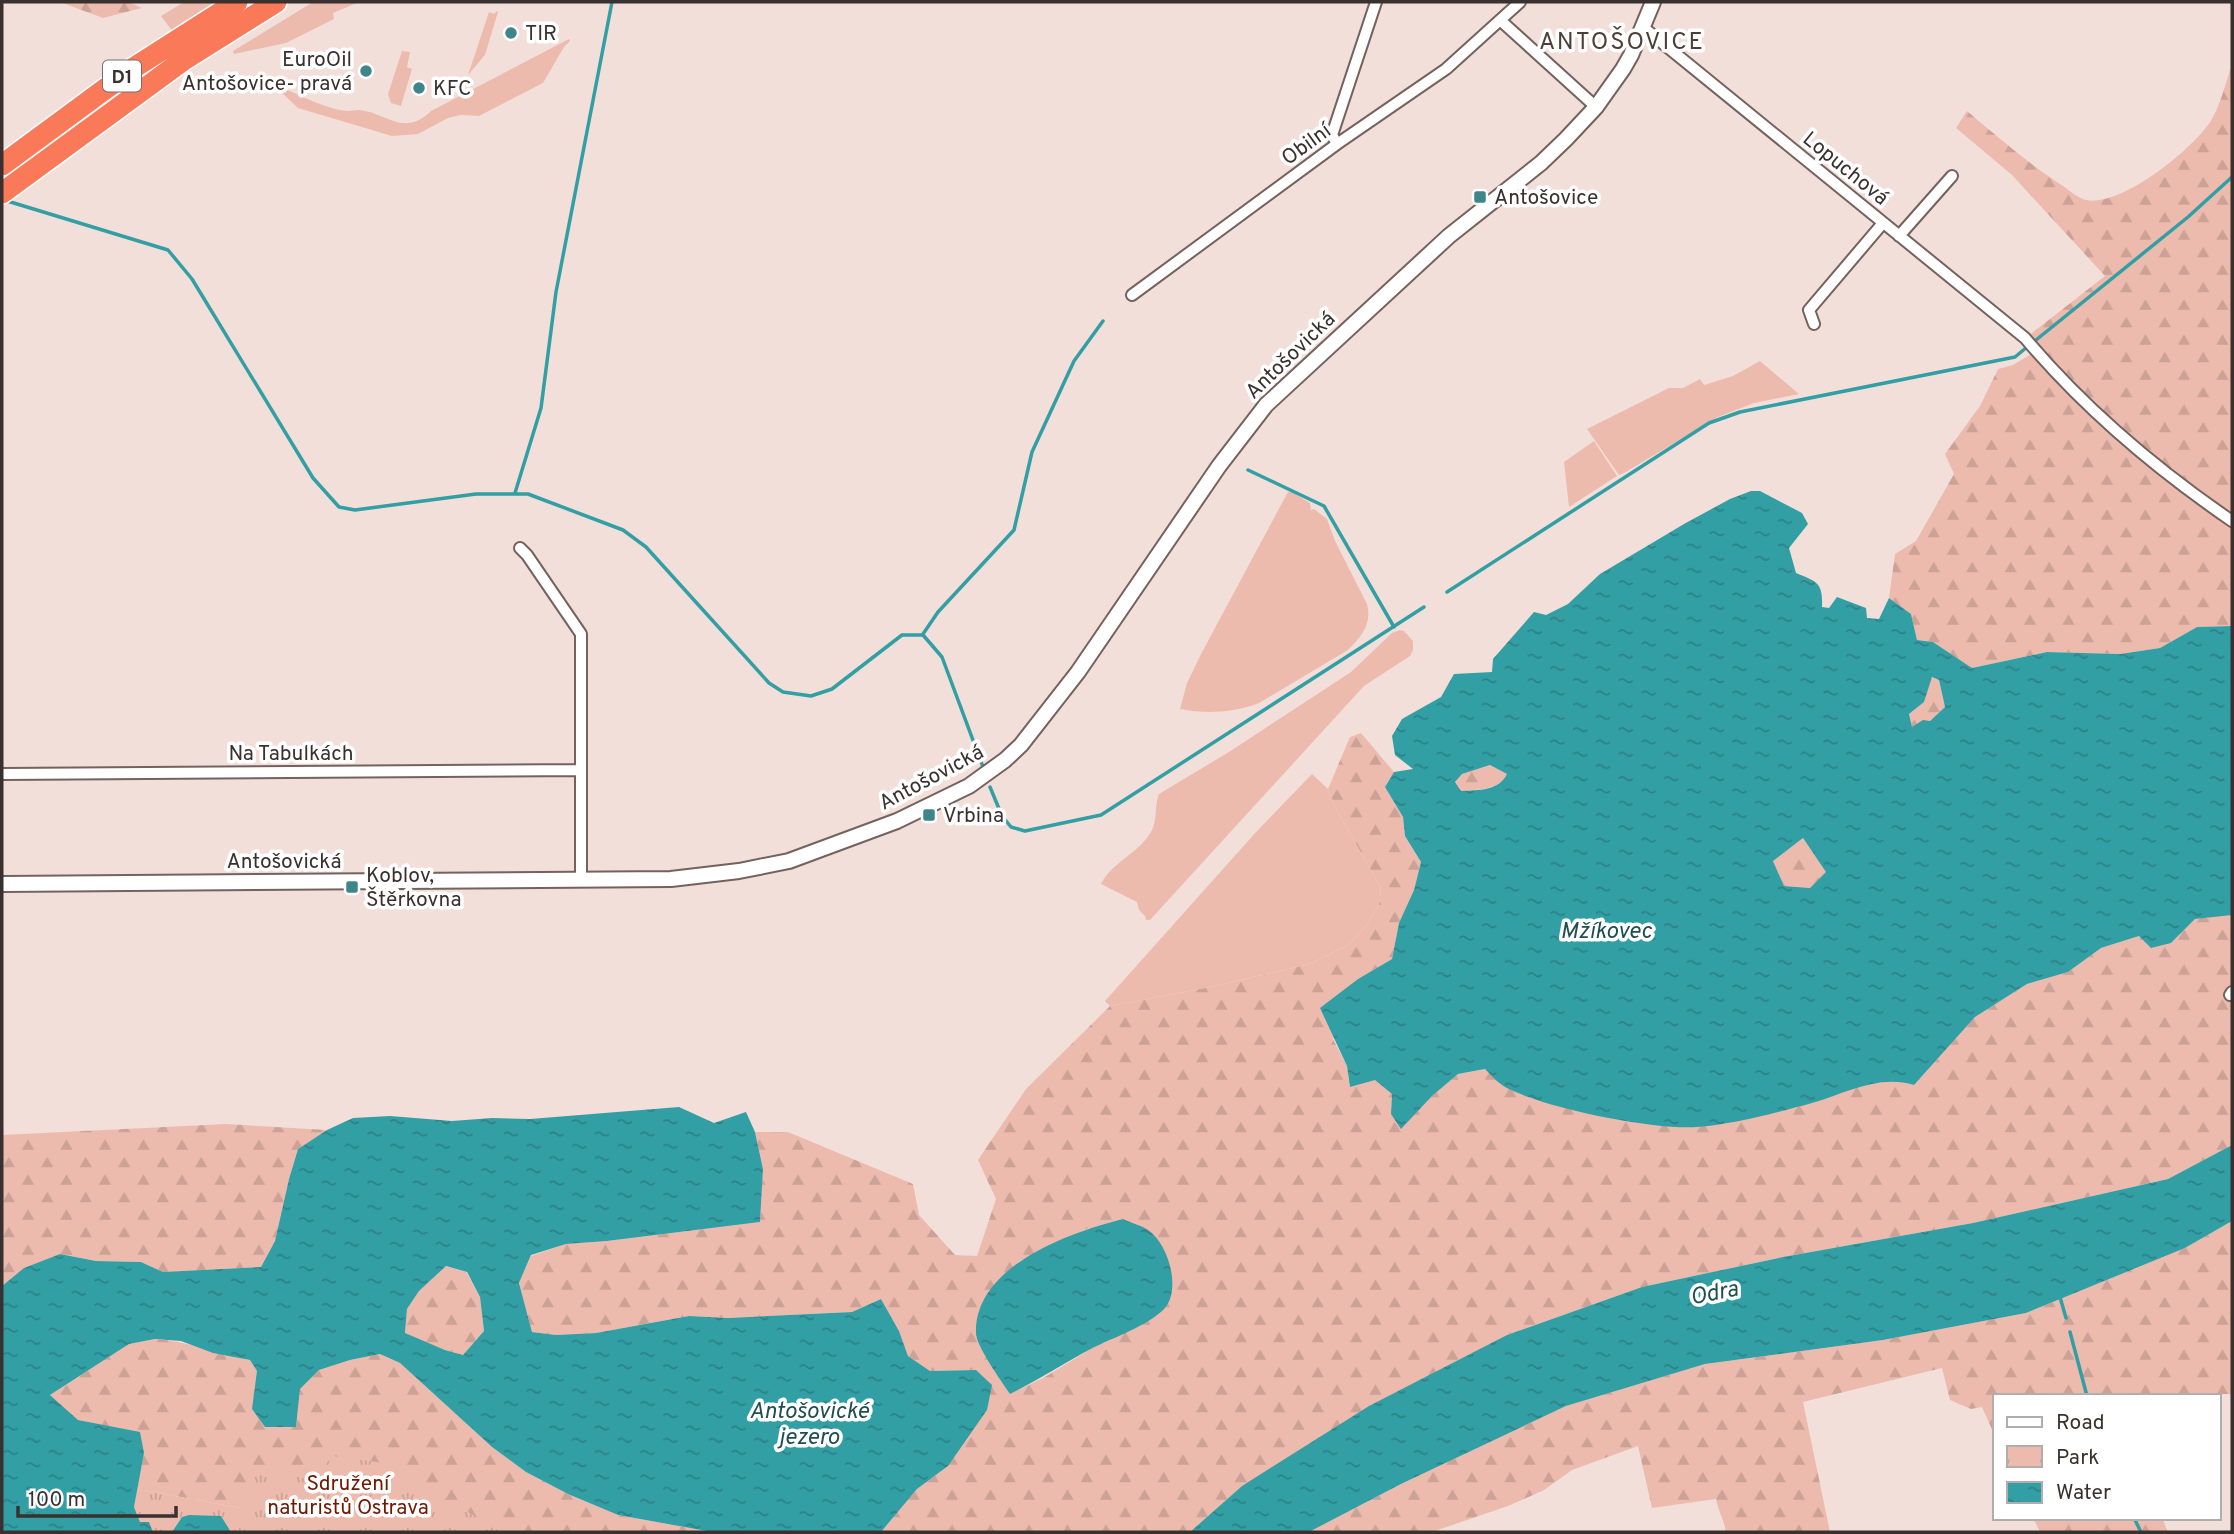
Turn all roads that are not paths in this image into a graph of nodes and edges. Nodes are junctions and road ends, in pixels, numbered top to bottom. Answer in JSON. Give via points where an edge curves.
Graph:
{"nodes":[{"id":1,"x":237,"y":2,"type":"edge"},
{"id":2,"x":276,"y":2,"type":"edge"},
{"id":3,"x":1376,"y":2,"type":"edge"},
{"id":4,"x":1520,"y":2,"type":"edge"},
{"id":5,"x":1653,"y":2,"type":"edge"},
{"id":6,"x":1500,"y":20,"type":"junction"},
{"id":7,"x":1643,"y":28,"type":"junction"},
{"id":8,"x":1595,"y":107,"type":"junction"},
{"id":9,"x":1337,"y":145,"type":"junction"},
{"id":10,"x":2,"y":165,"type":"edge"},
{"id":11,"x":1952,"y":176,"type":"dead end"},
{"id":12,"x":2,"y":193,"type":"edge"},
{"id":13,"x":1883,"y":223,"type":"junction"},
{"id":14,"x":1899,"y":236,"type":"junction"},
{"id":15,"x":1132,"y":295,"type":"dead end"},
{"id":16,"x":1814,"y":324,"type":"dead end"},
{"id":17,"x":2232,"y":521,"type":"edge"},
{"id":18,"x":520,"y":548,"type":"dead end"},
{"id":19,"x":581,"y":770,"type":"junction"},
{"id":20,"x":2,"y":774,"type":"edge"},
{"id":21,"x":581,"y":880,"type":"junction"},
{"id":22,"x":2,"y":884,"type":"edge"}],
"edges":[{"from":1,"to":10,"type":"highway","number":"D1","via":[[115,81]]},
{"from":2,"to":12,"type":"highway","number":"D1","via":[[186,59]]},
{"from":3,"to":9,"type":"street","via":[[1332,135]]},
{"from":4,"to":6,"type":"street","name":"Obilní"},
{"from":5,"to":7,"type":"street","name":"Antošovická"},
{"from":6,"to":8,"type":"street"},
{"from":6,"to":9,"type":"street","name":"Obilní","via":[[1446,69]]},
{"from":7,"to":8,"type":"street","name":"Antošovická","via":[[1627,62]]},
{"from":7,"to":13,"type":"street","name":"Lopuchová"},
{"from":8,"to":21,"type":"street","name":"Antošovická","via":[[1541,163],[1449,236],[1266,405],[1078,672],[1005,760],[968,786],[897,821],[789,861],[671,879]]},
{"from":9,"to":15,"type":"street","name":"Obilní"},
{"from":11,"to":14,"type":"street"},
{"from":13,"to":14,"type":"street","name":"Lopuchová"},
{"from":13,"to":16,"type":"street","via":[[1809,310]]},
{"from":14,"to":17,"type":"street","name":"Lopuchová","via":[[2025,338],[2099,416]]},
{"from":18,"to":19,"type":"street","via":[[581,634]]},
{"from":19,"to":20,"type":"street","name":"Na Tabulkách"},
{"from":19,"to":21,"type":"street"},
{"from":21,"to":22,"type":"street","name":"Antošovická"}]}
